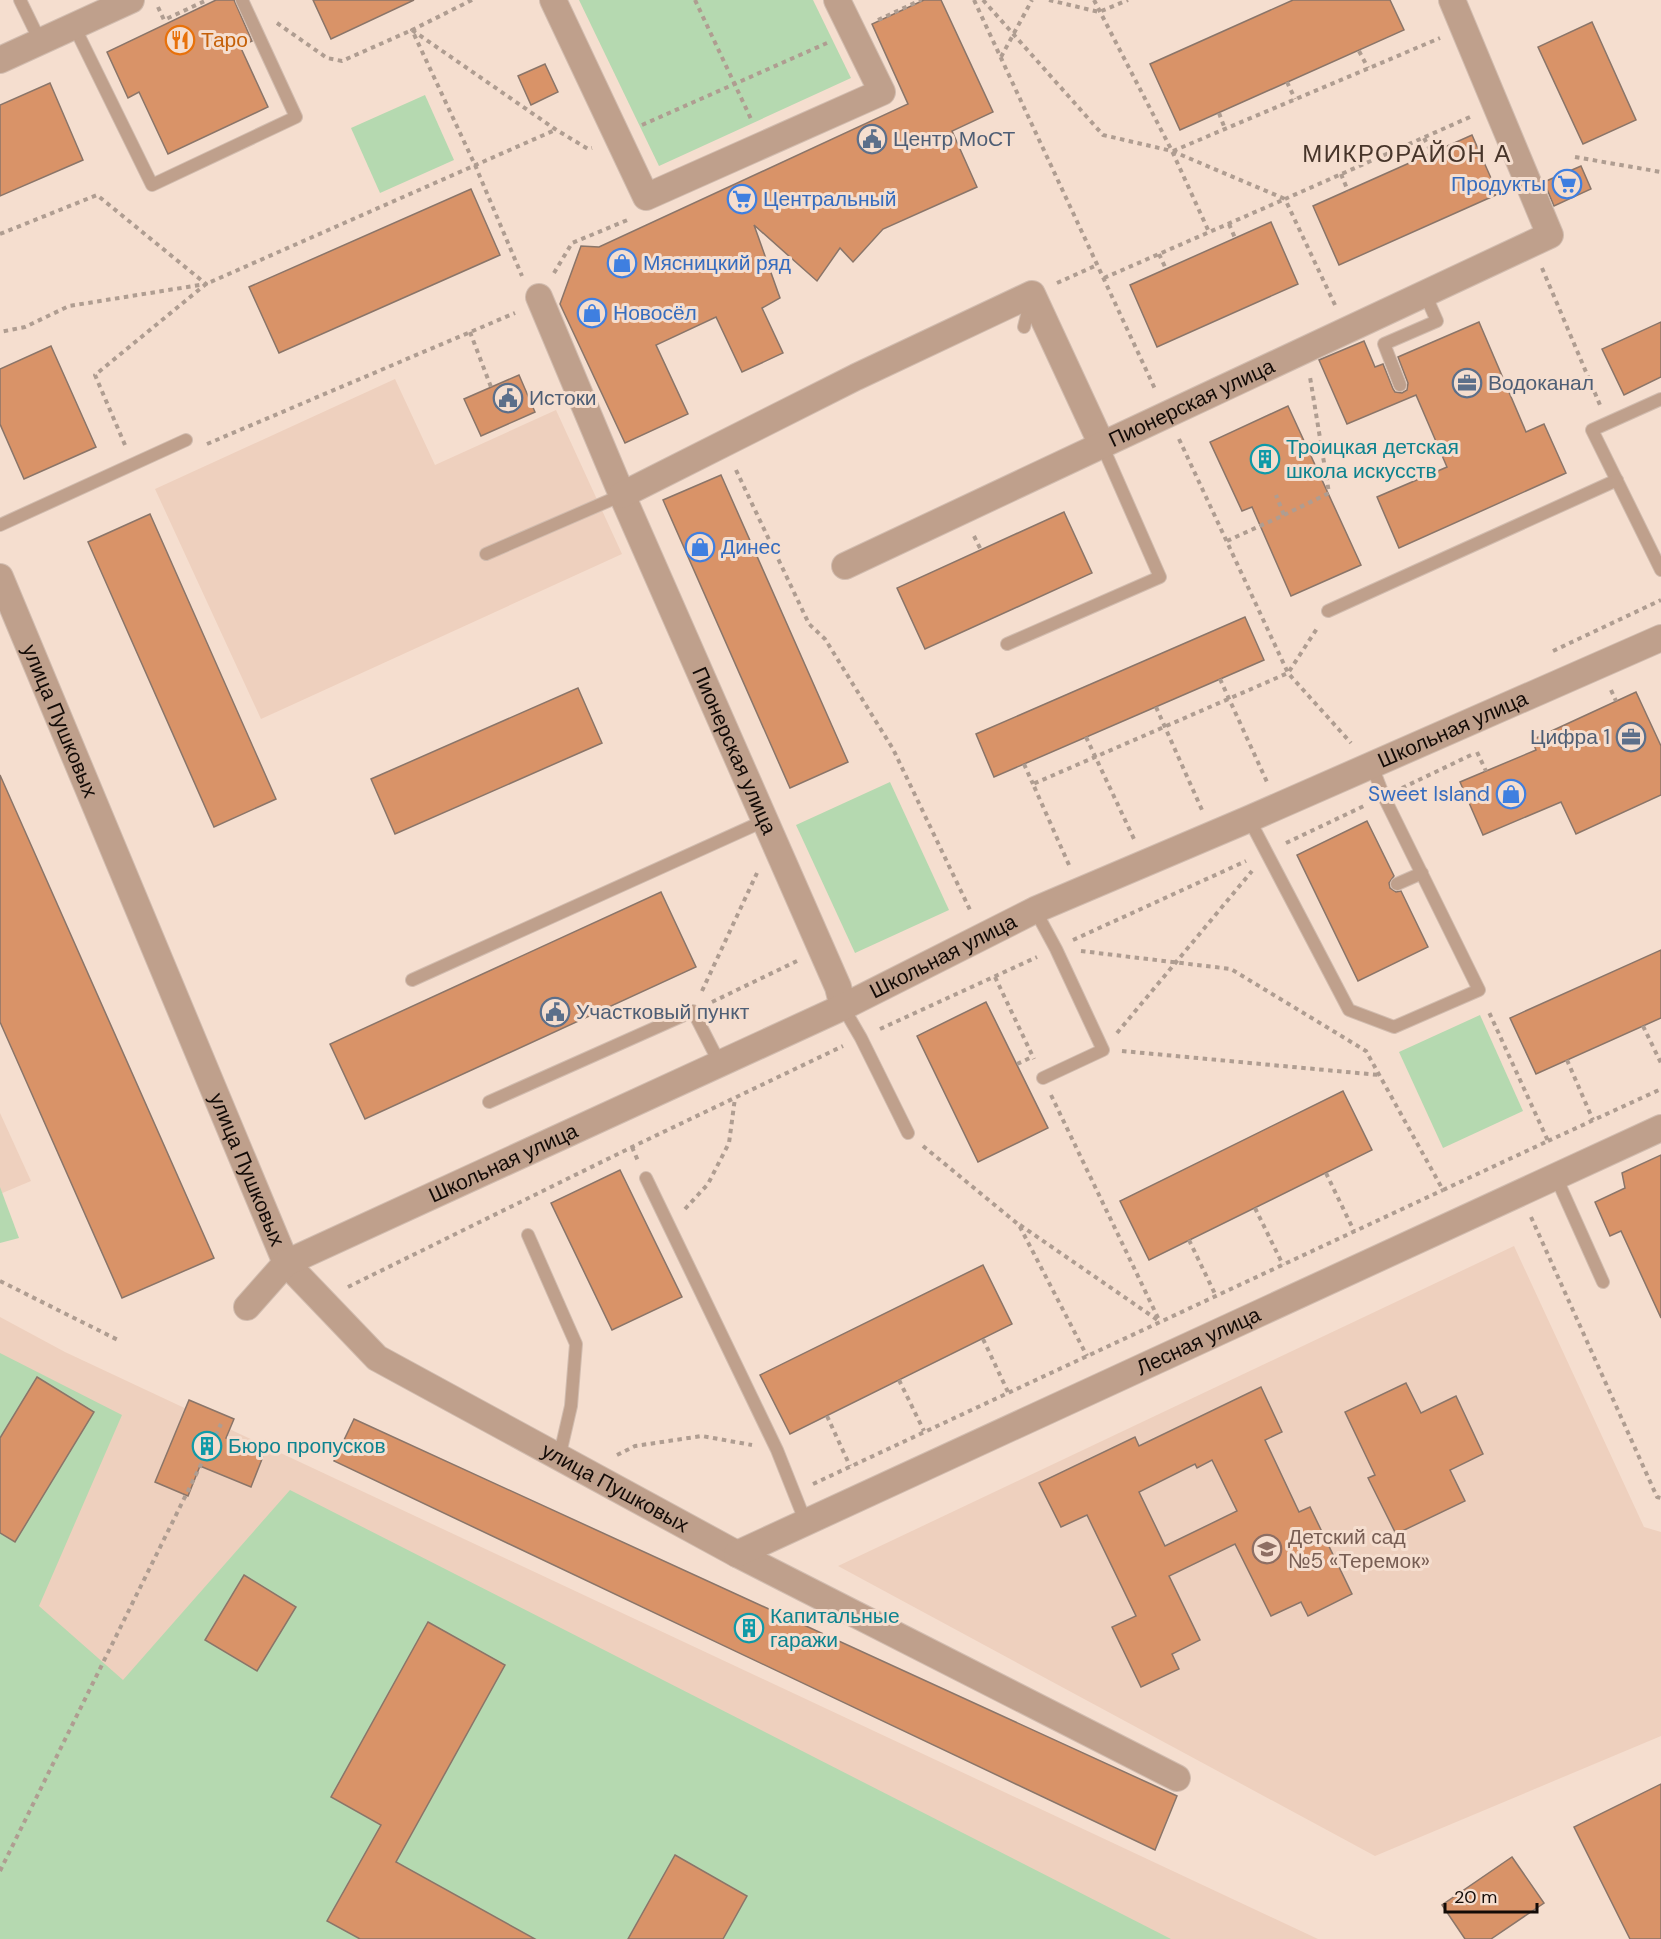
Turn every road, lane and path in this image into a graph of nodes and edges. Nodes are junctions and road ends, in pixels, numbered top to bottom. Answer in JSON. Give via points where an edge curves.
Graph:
{"nodes":[{"id":1,"x":20,"y":0,"type":"edge"},
{"id":2,"x":131,"y":0,"type":"edge"},
{"id":3,"x":154,"y":0,"type":"edge"},
{"id":4,"x":207,"y":0,"type":"edge"},
{"id":5,"x":242,"y":0,"type":"edge"},
{"id":6,"x":553,"y":0,"type":"edge"},
{"id":7,"x":695,"y":0,"type":"edge"},
{"id":8,"x":837,"y":0,"type":"edge"},
{"id":9,"x":921,"y":0,"type":"edge"},
{"id":10,"x":983,"y":0,"type":"edge"},
{"id":11,"x":1032,"y":0,"type":"edge"},
{"id":12,"x":1049,"y":0,"type":"edge"},
{"id":13,"x":1094,"y":0,"type":"edge"},
{"id":14,"x":1128,"y":0,"type":"edge"},
{"id":15,"x":1452,"y":0,"type":"edge"},
{"id":16,"x":1100,"y":12,"type":"junction"},
{"id":17,"x":275,"y":21,"type":"dead end"},
{"id":18,"x":74,"y":26,"type":"junction"},
{"id":19,"x":1014,"y":34,"type":"junction"},
{"id":20,"x":843,"y":36,"type":"junction"},
{"id":21,"x":1443,"y":37,"type":"dead end"},
{"id":22,"x":40,"y":41,"type":"junction"},
{"id":23,"x":1359,"y":51,"type":"dead end"},
{"id":24,"x":1001,"y":57,"type":"dead end"},
{"id":25,"x":0,"y":60,"type":"edge"},
{"id":26,"x":1368,"y":68,"type":"junction"},
{"id":27,"x":1287,"y":82,"type":"dead end"},
{"id":28,"x":734,"y":84,"type":"junction"},
{"id":29,"x":1296,"y":99,"type":"junction"},
{"id":30,"x":1495,"y":105,"type":"junction"},
{"id":31,"x":1219,"y":113,"type":"dead end"},
{"id":32,"x":555,"y":129,"type":"junction"},
{"id":33,"x":1225,"y":129,"type":"junction"},
{"id":34,"x":617,"y":136,"type":"junction"},
{"id":35,"x":1424,"y":138,"type":"junction"},
{"id":36,"x":763,"y":145,"type":"junction"},
{"id":37,"x":1172,"y":151,"type":"junction"},
{"id":38,"x":1432,"y":153,"type":"dead end"},
{"id":39,"x":1575,"y":157,"type":"dead end"},
{"id":40,"x":1661,"y":172,"type":"edge"},
{"id":41,"x":1341,"y":174,"type":"junction"},
{"id":42,"x":1348,"y":191,"type":"dead end"},
{"id":43,"x":1285,"y":199,"type":"junction"},
{"id":44,"x":635,"y":216,"type":"dead end"},
{"id":45,"x":1228,"y":224,"type":"junction"},
{"id":46,"x":1209,"y":232,"type":"junction"},
{"id":47,"x":0,"y":234,"type":"edge"},
{"id":48,"x":1235,"y":238,"type":"dead end"},
{"id":49,"x":1159,"y":254,"type":"junction"},
{"id":50,"x":1097,"y":265,"type":"dead end"},
{"id":51,"x":1166,"y":269,"type":"dead end"},
{"id":52,"x":1104,"y":278,"type":"dead end"},
{"id":53,"x":206,"y":284,"type":"junction"},
{"id":54,"x":1032,"y":294,"type":"junction"},
{"id":55,"x":1425,"y":294,"type":"junction"},
{"id":56,"x":539,"y":297,"type":"junction"},
{"id":57,"x":1024,"y":327,"type":"dead end"},
{"id":58,"x":1346,"y":331,"type":"junction"},
{"id":59,"x":0,"y":332,"type":"edge"},
{"id":60,"x":470,"y":332,"type":"junction"},
{"id":61,"x":1306,"y":350,"type":"junction"},
{"id":62,"x":1400,"y":384,"type":"dead end"},
{"id":63,"x":491,"y":387,"type":"dead end"},
{"id":64,"x":1661,"y":399,"type":"edge"},
{"id":65,"x":186,"y":440,"type":"dead end"},
{"id":66,"x":724,"y":444,"type":"junction"},
{"id":67,"x":1102,"y":445,"type":"junction"},
{"id":68,"x":202,"y":446,"type":"dead end"},
{"id":69,"x":134,"y":464,"type":"junction"},
{"id":70,"x":1617,"y":480,"type":"junction"},
{"id":71,"x":622,"y":495,"type":"junction"},
{"id":72,"x":1276,"y":495,"type":"dead end"},
{"id":73,"x":1284,"y":515,"type":"junction"},
{"id":74,"x":0,"y":525,"type":"edge"},
{"id":75,"x":1227,"y":541,"type":"dead end"},
{"id":76,"x":486,"y":554,"type":"dead end"},
{"id":77,"x":845,"y":566,"type":"dead end"},
{"id":78,"x":1661,"y":570,"type":"edge"},
{"id":79,"x":0,"y":577,"type":"edge"},
{"id":80,"x":1328,"y":611,"type":"joint"},
{"id":81,"x":1661,"y":638,"type":"edge"},
{"id":82,"x":1007,"y":644,"type":"dead end"},
{"id":83,"x":1220,"y":679,"type":"dead end"},
{"id":84,"x":1601,"y":694,"type":"dead end"},
{"id":85,"x":1228,"y":699,"type":"junction"},
{"id":86,"x":1616,"y":701,"type":"dead end"},
{"id":87,"x":1156,"y":707,"type":"dead end"},
{"id":88,"x":1165,"y":728,"type":"junction"},
{"id":89,"x":1086,"y":737,"type":"dead end"},
{"id":90,"x":1487,"y":748,"type":"dead end"},
{"id":91,"x":1477,"y":752,"type":"junction"},
{"id":92,"x":1095,"y":758,"type":"junction"},
{"id":93,"x":1024,"y":764,"type":"dead end"},
{"id":94,"x":1372,"y":766,"type":"junction"},
{"id":95,"x":1486,"y":771,"type":"dead end"},
{"id":96,"x":1033,"y":784,"type":"junction"},
{"id":97,"x":1269,"y":786,"type":"dead end"},
{"id":98,"x":1384,"y":797,"type":"junction"},
{"id":99,"x":1206,"y":817,"type":"dead end"},
{"id":100,"x":1249,"y":819,"type":"junction"},
{"id":101,"x":766,"y":820,"type":"junction"},
{"id":102,"x":1138,"y":847,"type":"dead end"},
{"id":103,"x":1268,"y":852,"type":"junction"},
{"id":104,"x":762,"y":862,"type":"dead end"},
{"id":105,"x":1070,"y":866,"type":"dead end"},
{"id":106,"x":1422,"y":873,"type":"junction"},
{"id":107,"x":1397,"y":884,"type":"dead end"},
{"id":108,"x":1035,"y":910,"type":"junction"},
{"id":109,"x":972,"y":913,"type":"dead end"},
{"id":110,"x":1056,"y":948,"type":"junction"},
{"id":111,"x":799,"y":960,"type":"dead end"},
{"id":112,"x":1175,"y":963,"type":"junction"},
{"id":113,"x":994,"y":976,"type":"junction"},
{"id":114,"x":412,"y":980,"type":"dead end"},
{"id":115,"x":1479,"y":990,"type":"junction"},
{"id":116,"x":843,"y":1007,"type":"junction"},
{"id":117,"x":693,"y":1011,"type":"junction"},
{"id":118,"x":1643,"y":1026,"type":"dead end"},
{"id":119,"x":861,"y":1038,"type":"junction"},
{"id":120,"x":1103,"y":1050,"type":"junction"},
{"id":121,"x":1033,"y":1057,"type":"junction"},
{"id":122,"x":1567,"y":1060,"type":"dead end"},
{"id":123,"x":1661,"y":1063,"type":"edge"},
{"id":124,"x":720,"y":1064,"type":"junction"},
{"id":125,"x":1017,"y":1064,"type":"dead end"},
{"id":126,"x":1380,"y":1075,"type":"junction"},
{"id":127,"x":1043,"y":1078,"type":"junction"},
{"id":128,"x":1661,"y":1089,"type":"edge"},
{"id":129,"x":735,"y":1098,"type":"junction"},
{"id":130,"x":489,"y":1102,"type":"dead end"},
{"id":131,"x":1593,"y":1120,"type":"junction"},
{"id":132,"x":1661,"y":1128,"type":"edge"},
{"id":133,"x":908,"y":1133,"type":"joint"},
{"id":134,"x":1548,"y":1141,"type":"junction"},
{"id":135,"x":1326,"y":1173,"type":"dead end"},
{"id":136,"x":1557,"y":1177,"type":"junction"},
{"id":137,"x":646,"y":1178,"type":"dead end"},
{"id":138,"x":1443,"y":1190,"type":"junction"},
{"id":139,"x":1520,"y":1192,"type":"junction"},
{"id":140,"x":1255,"y":1208,"type":"dead end"},
{"id":141,"x":1019,"y":1225,"type":"junction"},
{"id":142,"x":669,"y":1226,"type":"junction"},
{"id":143,"x":1354,"y":1231,"type":"junction"},
{"id":144,"x":528,"y":1234,"type":"dead end"},
{"id":145,"x":1189,"y":1240,"type":"dead end"},
{"id":146,"x":286,"y":1263,"type":"junction"},
{"id":147,"x":1283,"y":1265,"type":"junction"},
{"id":148,"x":0,"y":1281,"type":"edge"},
{"id":149,"x":1603,"y":1282,"type":"dead end"},
{"id":150,"x":344,"y":1289,"type":"dead end"},
{"id":151,"x":1216,"y":1296,"type":"junction"},
{"id":152,"x":247,"y":1307,"type":"dead end"},
{"id":153,"x":1160,"y":1322,"type":"junction"},
{"id":154,"x":983,"y":1339,"type":"dead end"},
{"id":155,"x":118,"y":1341,"type":"dead end"},
{"id":156,"x":1087,"y":1356,"type":"junction"},
{"id":157,"x":899,"y":1380,"type":"dead end"},
{"id":158,"x":1008,"y":1392,"type":"junction"},
{"id":159,"x":827,"y":1416,"type":"dead end"},
{"id":160,"x":221,"y":1424,"type":"dead end"},
{"id":161,"x":924,"y":1431,"type":"junction"},
{"id":162,"x":777,"y":1450,"type":"junction"},
{"id":163,"x":560,"y":1458,"type":"junction"},
{"id":164,"x":850,"y":1466,"type":"junction"},
{"id":165,"x":582,"y":1471,"type":"junction"},
{"id":166,"x":794,"y":1492,"type":"junction"},
{"id":167,"x":1661,"y":1498,"type":"edge"},
{"id":168,"x":807,"y":1523,"type":"junction"},
{"id":169,"x":737,"y":1554,"type":"junction"},
{"id":170,"x":1177,"y":1778,"type":"dead end"},
{"id":171,"x":0,"y":1871,"type":"edge"}],
"edges":[{"from":1,"to":22,"type":"lane"},
{"from":2,"to":18,"type":"street"},
{"from":3,"to":4,"type":"path","via":[[164,20]]},
{"from":5,"to":18,"type":"lane","via":[[296,117],[152,184]]},
{"from":6,"to":34,"type":"street"},
{"from":7,"to":28,"type":"path"},
{"from":8,"to":20,"type":"street"},
{"from":9,"to":20,"type":"path"},
{"from":10,"to":19,"type":"path"},
{"from":11,"to":19,"type":"path"},
{"from":12,"to":16,"type":"path"},
{"from":13,"to":16,"type":"path"},
{"from":14,"to":16,"type":"path"},
{"from":15,"to":30,"type":"street"},
{"from":16,"to":37,"type":"path"},
{"from":17,"to":32,"type":"path","via":[[327,58],[342,62],[412,30]]},
{"from":18,"to":22,"type":"street"},
{"from":19,"to":24,"type":"path"},
{"from":19,"to":37,"type":"path","via":[[1103,135]]},
{"from":20,"to":28,"type":"path"},
{"from":20,"to":36,"type":"street","via":[[882,92]]},
{"from":21,"to":26,"type":"path"},
{"from":22,"to":25,"type":"street"},
{"from":23,"to":26,"type":"path"},
{"from":26,"to":29,"type":"path"},
{"from":27,"to":29,"type":"path"},
{"from":28,"to":34,"type":"path"},
{"from":28,"to":36,"type":"path"},
{"from":29,"to":33,"type":"path"},
{"from":30,"to":35,"type":"path"},
{"from":30,"to":55,"type":"street","name":"Пионерская улица","via":[[1551,235]]},
{"from":31,"to":33,"type":"path"},
{"from":32,"to":34,"type":"path","via":[[588,149]]},
{"from":32,"to":53,"type":"path"},
{"from":33,"to":37,"type":"path"},
{"from":34,"to":36,"type":"street","via":[[646,197]]},
{"from":35,"to":38,"type":"path"},
{"from":35,"to":41,"type":"path"},
{"from":37,"to":43,"type":"path"},
{"from":37,"to":46,"type":"path"},
{"from":39,"to":40,"type":"path"},
{"from":41,"to":42,"type":"path"},
{"from":41,"to":43,"type":"path"},
{"from":43,"to":45,"type":"path"},
{"from":43,"to":58,"type":"path"},
{"from":44,"to":56,"type":"path","via":[[572,243]]},
{"from":45,"to":46,"type":"path"},
{"from":45,"to":48,"type":"path"},
{"from":46,"to":49,"type":"path"},
{"from":47,"to":53,"type":"path","via":[[97,195]]},
{"from":49,"to":51,"type":"path"},
{"from":49,"to":52,"type":"path"},
{"from":50,"to":54,"type":"path"},
{"from":53,"to":59,"type":"path","via":[[69,306],[26,327]]},
{"from":53,"to":69,"type":"path","via":[[95,375]]},
{"from":54,"to":57,"type":"lane"},
{"from":54,"to":66,"type":"street"},
{"from":54,"to":67,"type":"street","name":"Пионерская улица"},
{"from":55,"to":58,"type":"street","name":"Пионерская улица"},
{"from":55,"to":62,"type":"lane","via":[[1437,321],[1384,344]]},
{"from":56,"to":60,"type":"path","via":[[534,305]]},
{"from":56,"to":71,"type":"street","name":"Пионерская улица"},
{"from":58,"to":61,"type":"street","name":"Пионерская улица"},
{"from":60,"to":63,"type":"path"},
{"from":60,"to":68,"type":"path"},
{"from":61,"to":67,"type":"street","name":"Пионерская улица"},
{"from":61,"to":73,"type":"path","via":[[1329,493]]},
{"from":64,"to":70,"type":"lane","via":[[1592,430]]},
{"from":65,"to":69,"type":"lane"},
{"from":66,"to":71,"type":"street"},
{"from":66,"to":109,"type":"path","via":[[810,624],[825,639],[893,749]]},
{"from":67,"to":77,"type":"street"},
{"from":67,"to":82,"type":"lane","via":[[1160,577]]},
{"from":69,"to":74,"type":"lane"},
{"from":70,"to":78,"type":"lane"},
{"from":70,"to":80,"type":"lane"},
{"from":71,"to":76,"type":"lane"},
{"from":71,"to":101,"type":"street","name":"Пионерская улица"},
{"from":72,"to":73,"type":"path"},
{"from":73,"to":75,"type":"path"},
{"from":79,"to":146,"type":"street","name":"улица Пушковых"},
{"from":80,"to":85,"type":"path","via":[[1288,673]]},
{"from":81,"to":94,"type":"street","name":"Школьная улица"},
{"from":83,"to":85,"type":"path"},
{"from":84,"to":86,"type":"path","via":[[1611,689]]},
{"from":85,"to":88,"type":"path"},
{"from":85,"to":97,"type":"path"},
{"from":87,"to":88,"type":"path"},
{"from":88,"to":92,"type":"path"},
{"from":88,"to":99,"type":"path"},
{"from":89,"to":92,"type":"path"},
{"from":90,"to":91,"type":"path"},
{"from":91,"to":95,"type":"path"},
{"from":91,"to":98,"type":"path"},
{"from":92,"to":96,"type":"path"},
{"from":92,"to":102,"type":"path"},
{"from":93,"to":96,"type":"path"},
{"from":94,"to":98,"type":"lane"},
{"from":94,"to":100,"type":"street","name":"Школьная улица"},
{"from":96,"to":105,"type":"path"},
{"from":98,"to":103,"type":"path"},
{"from":98,"to":106,"type":"lane"},
{"from":100,"to":103,"type":"lane"},
{"from":100,"to":108,"type":"street","name":"Школьная улица"},
{"from":101,"to":114,"type":"lane"},
{"from":101,"to":116,"type":"street","name":"Пионерская улица"},
{"from":103,"to":110,"type":"path"},
{"from":103,"to":112,"type":"path"},
{"from":103,"to":115,"type":"lane","via":[[1349,1010],[1394,1027]]},
{"from":104,"to":117,"type":"path"},
{"from":106,"to":107,"type":"lane"},
{"from":106,"to":115,"type":"lane"},
{"from":108,"to":110,"type":"lane"},
{"from":108,"to":116,"type":"street","name":"Школьная улица"},
{"from":110,"to":112,"type":"path"},
{"from":110,"to":113,"type":"path"},
{"from":110,"to":120,"type":"lane"},
{"from":111,"to":117,"type":"path"},
{"from":112,"to":120,"type":"path"},
{"from":112,"to":126,"type":"path","via":[[1231,969],[1366,1051]]},
{"from":113,"to":119,"type":"path"},
{"from":113,"to":121,"type":"path"},
{"from":115,"to":134,"type":"path"},
{"from":116,"to":119,"type":"lane"},
{"from":116,"to":124,"type":"street","name":"Школьная улица"},
{"from":117,"to":124,"type":"lane"},
{"from":117,"to":130,"type":"lane"},
{"from":118,"to":123,"type":"path"},
{"from":119,"to":129,"type":"path"},
{"from":119,"to":133,"type":"lane"},
{"from":120,"to":126,"type":"path"},
{"from":120,"to":127,"type":"lane"},
{"from":121,"to":125,"type":"path"},
{"from":121,"to":127,"type":"path"},
{"from":122,"to":131,"type":"path"},
{"from":124,"to":146,"type":"street","name":"Школьная улица"},
{"from":126,"to":138,"type":"path"},
{"from":127,"to":153,"type":"path"},
{"from":128,"to":131,"type":"path"},
{"from":129,"to":142,"type":"path","via":[[729,1143],[708,1184]]},
{"from":129,"to":150,"type":"path"},
{"from":131,"to":134,"type":"path"},
{"from":132,"to":136,"type":"street","name":"Лесная улица"},
{"from":133,"to":141,"type":"path"},
{"from":134,"to":138,"type":"path"},
{"from":135,"to":143,"type":"path"},
{"from":136,"to":139,"type":"street","name":"Лесная улица"},
{"from":136,"to":149,"type":"lane"},
{"from":137,"to":142,"type":"lane"},
{"from":138,"to":143,"type":"path"},
{"from":139,"to":167,"type":"path","via":[[1657,1497]]},
{"from":139,"to":168,"type":"street","name":"Лесная улица"},
{"from":140,"to":147,"type":"path"},
{"from":141,"to":153,"type":"path"},
{"from":141,"to":156,"type":"path"},
{"from":142,"to":162,"type":"lane"},
{"from":143,"to":147,"type":"path"},
{"from":144,"to":163,"type":"lane","via":[[576,1344],[571,1406]]},
{"from":145,"to":151,"type":"path"},
{"from":146,"to":152,"type":"street","name":"Школьная улица"},
{"from":146,"to":163,"type":"street","name":"улица Пушковых","via":[[377,1358]]},
{"from":147,"to":151,"type":"path"},
{"from":148,"to":155,"type":"path"},
{"from":151,"to":153,"type":"path"},
{"from":153,"to":156,"type":"path"},
{"from":154,"to":158,"type":"path"},
{"from":156,"to":158,"type":"path"},
{"from":157,"to":161,"type":"path"},
{"from":158,"to":161,"type":"path"},
{"from":159,"to":164,"type":"path"},
{"from":160,"to":171,"type":"path"},
{"from":161,"to":164,"type":"path"},
{"from":162,"to":165,"type":"path","via":[[702,1436],[635,1446]]},
{"from":162,"to":166,"type":"lane"},
{"from":163,"to":165,"type":"street","name":"улица Пушковых"},
{"from":164,"to":166,"type":"path"},
{"from":165,"to":169,"type":"street","name":"улица Пушковых"},
{"from":166,"to":168,"type":"lane"},
{"from":168,"to":169,"type":"street","name":"Лесная улица"},
{"from":169,"to":170,"type":"street","name":"улица Пушковых"}]}
